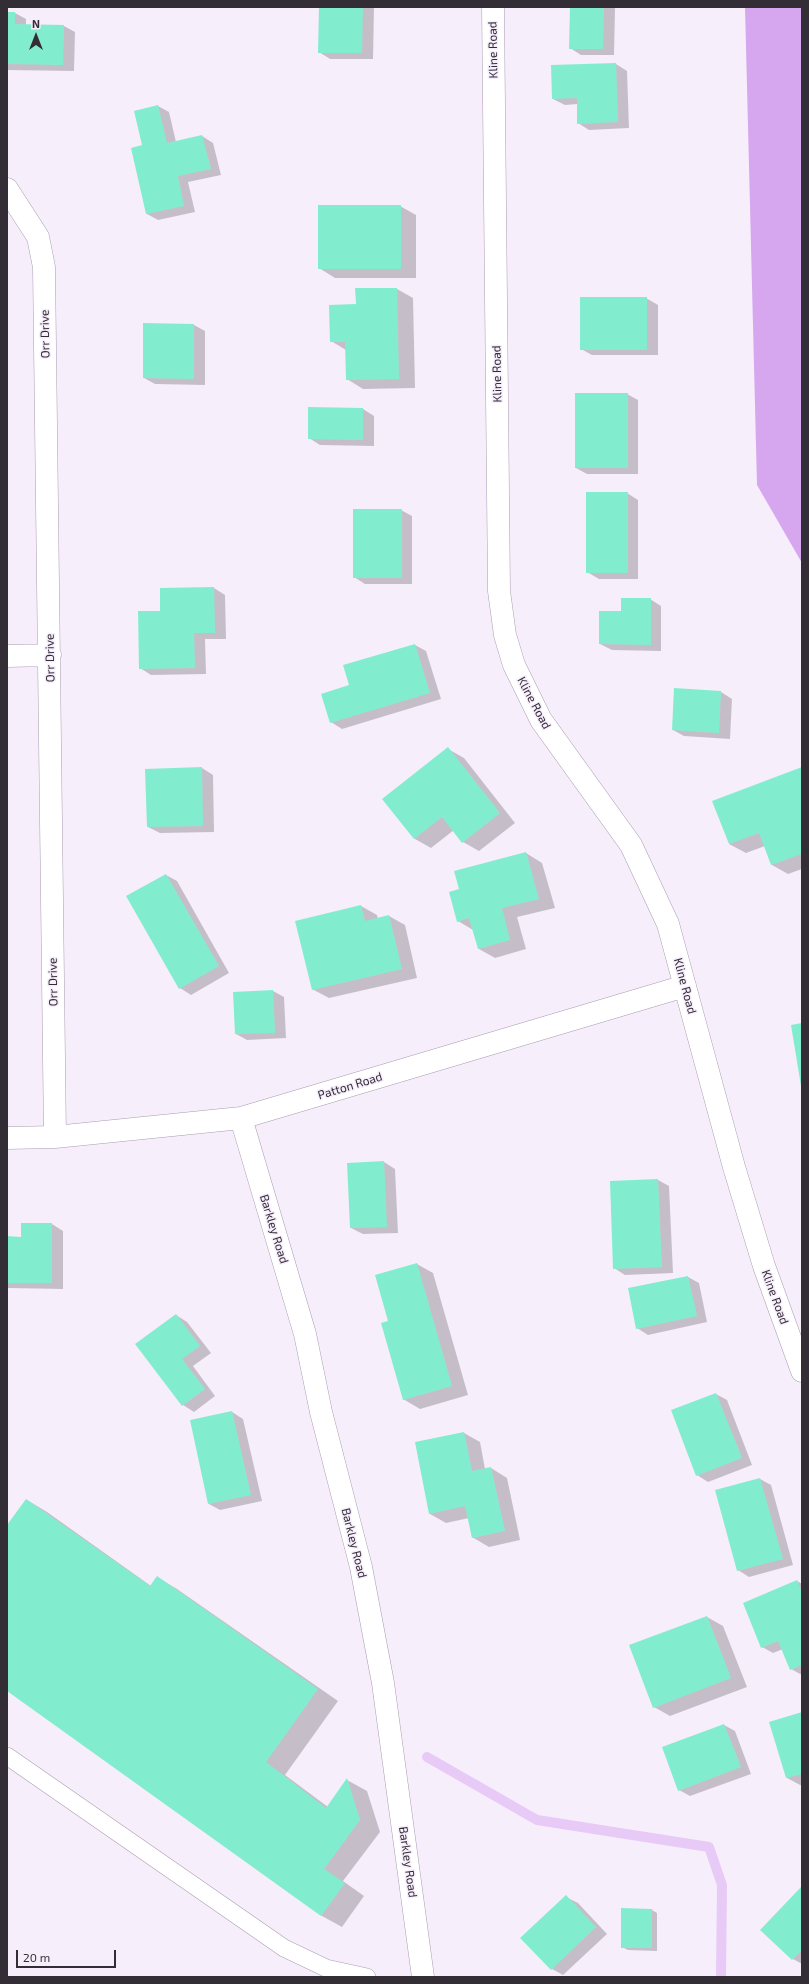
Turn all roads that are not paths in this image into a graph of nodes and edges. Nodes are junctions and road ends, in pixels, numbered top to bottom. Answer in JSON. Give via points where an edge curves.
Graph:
{"nodes":[{"id":1,"x":493,"y":7,"type":"edge"},
{"id":2,"x":7,"y":189,"type":"edge"},
{"id":3,"x":50,"y":655,"type":"junction"},
{"id":4,"x":7,"y":656,"type":"edge"},
{"id":5,"x":685,"y":986,"type":"junction"},
{"id":6,"x":241,"y":1118,"type":"junction"},
{"id":7,"x":54,"y":1137,"type":"junction"},
{"id":8,"x":7,"y":1138,"type":"edge"},
{"id":9,"x":802,"y":1372,"type":"edge"},
{"id":10,"x":7,"y":1756,"type":"edge"},
{"id":11,"x":367,"y":1977,"type":"edge"},
{"id":12,"x":423,"y":1977,"type":"edge"}],
"edges":[{"from":1,"to":5,"type":"street","name":"Kline Road","via":[[499,591],[505,635],[514,665],[541,720],[631,845],[668,924]]},
{"from":2,"to":3,"type":"street","name":"Orr Drive","via":[[38,236],[44,267]]},
{"from":3,"to":4,"type":"street"},
{"from":3,"to":7,"type":"street","name":"Orr Drive"},
{"from":5,"to":6,"type":"street","name":"Patton Road"},
{"from":5,"to":9,"type":"street","name":"Kline Road","via":[[764,1266]]},
{"from":6,"to":7,"type":"street","name":"Patton Road"},
{"from":6,"to":12,"type":"street","name":"Barkley Road","via":[[305,1334],[321,1412],[361,1567],[383,1683]]},
{"from":7,"to":8,"type":"street","name":"Patton Road"},
{"from":10,"to":11,"type":"lane","via":[[284,1948],[326,1968]]}]}
